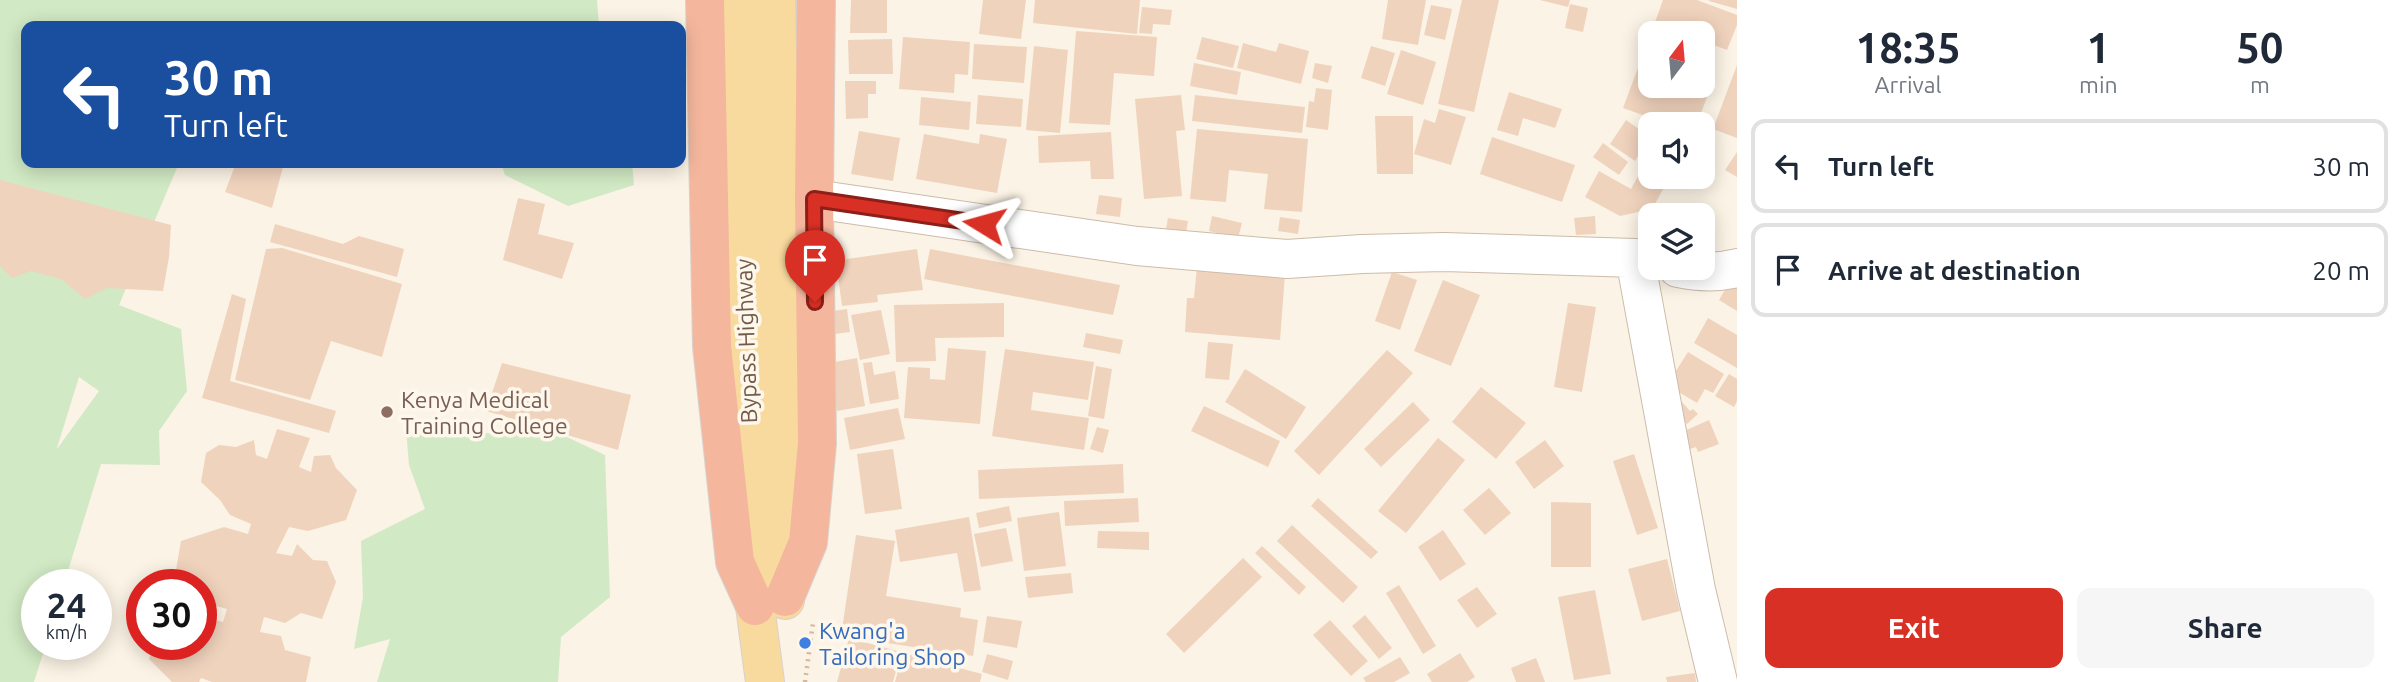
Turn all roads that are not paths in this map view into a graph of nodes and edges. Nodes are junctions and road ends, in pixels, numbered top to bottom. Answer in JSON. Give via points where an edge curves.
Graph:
{"nodes":[{"id":1,"x":705,"y":0,"type":"edge"},
{"id":2,"x":738,"y":0,"type":"edge"},
{"id":3,"x":776,"y":0,"type":"edge"},
{"id":4,"x":816,"y":0,"type":"edge"},
{"id":5,"x":814,"y":199,"type":"junction"},
{"id":6,"x":1638,"y":260,"type":"edge"},
{"id":7,"x":1737,"y":268,"type":"edge"},
{"id":8,"x":1715,"y":271,"type":"edge"},
{"id":9,"x":1646,"y":280,"type":"edge"},
{"id":10,"x":770,"y":602,"type":"junction"},
{"id":11,"x":765,"y":682,"type":"edge"},
{"id":12,"x":773,"y":682,"type":"edge"},
{"id":13,"x":1718,"y":682,"type":"edge"}],
"edges":[{"from":1,"to":10,"type":"highway","via":[[712,346],[735,562]]},
{"from":2,"to":10,"type":"main road","name":"Bypass Highway","via":[[744,329]]},
{"from":3,"to":10,"type":"main road","name":"Bypass Highway","via":[[783,328]]},
{"from":4,"to":5,"type":"highway"},
{"from":5,"to":6,"type":"street","via":[[1137,246],[1287,259],[1444,252]]},
{"from":5,"to":10,"type":"highway","via":[[817,443],[808,542]]},
{"from":7,"to":8,"type":"street"},
{"from":9,"to":13,"type":"street","via":[[1696,590]]},
{"from":10,"to":11,"type":"main road","name":"Bypass Highway"},
{"from":10,"to":12,"type":"main road","name":"Bypass Highway"}]}
